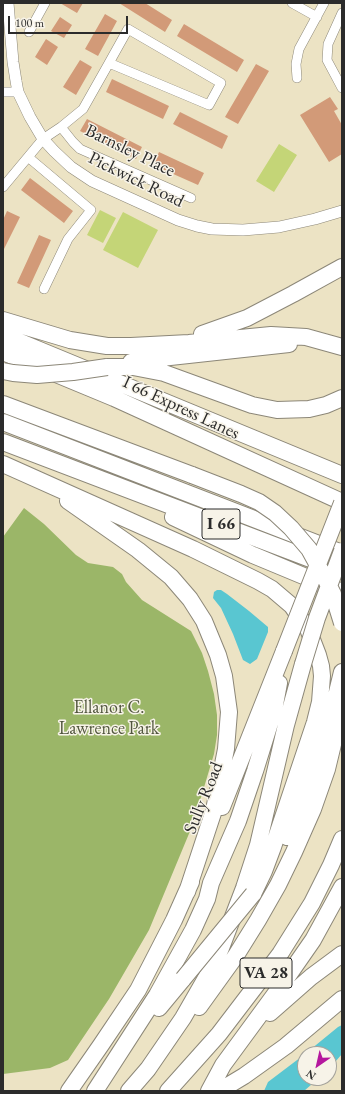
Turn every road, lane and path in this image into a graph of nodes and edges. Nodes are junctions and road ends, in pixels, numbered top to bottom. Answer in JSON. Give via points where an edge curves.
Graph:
{"nodes":[{"id":1,"x":8,"y":3,"type":"edge"},
{"id":2,"x":45,"y":3,"type":"edge"},
{"id":3,"x":292,"y":3,"type":"edge"},
{"id":4,"x":324,"y":3,"type":"edge"},
{"id":5,"x":342,"y":13,"type":"edge"},
{"id":6,"x":317,"y":17,"type":"junction"},
{"id":7,"x":29,"y":32,"type":"dead end"},
{"id":8,"x":109,"y":63,"type":"junction"},
{"id":9,"x":297,"y":78,"type":"dead end"},
{"id":10,"x":342,"y":88,"type":"edge"},
{"id":11,"x":3,"y":92,"type":"edge"},
{"id":12,"x":18,"y":92,"type":"junction"},
{"id":13,"x":61,"y":127,"type":"junction"},
{"id":14,"x":43,"y":139,"type":"junction"},
{"id":15,"x":28,"y":157,"type":"junction"},
{"id":16,"x":3,"y":187,"type":"edge"},
{"id":17,"x":191,"y":198,"type":"dead end"},
{"id":18,"x":342,"y":211,"type":"edge"},
{"id":19,"x":342,"y":267,"type":"edge"},
{"id":20,"x":44,"y":289,"type":"dead end"},
{"id":21,"x":3,"y":320,"type":"edge"},
{"id":22,"x":3,"y":335,"type":"edge"},
{"id":23,"x":159,"y":344,"type":"junction"},
{"id":24,"x":342,"y":347,"type":"edge"},
{"id":25,"x":3,"y":352,"type":"edge"},
{"id":26,"x":342,"y":352,"type":"edge"},
{"id":27,"x":143,"y":365,"type":"junction"},
{"id":28,"x":3,"y":371,"type":"edge"},
{"id":29,"x":342,"y":398,"type":"edge"},
{"id":30,"x":3,"y":404,"type":"edge"},
{"id":31,"x":3,"y":422,"type":"edge"},
{"id":32,"x":3,"y":430,"type":"edge"},
{"id":33,"x":3,"y":442,"type":"edge"},
{"id":34,"x":3,"y":464,"type":"edge"},
{"id":35,"x":120,"y":467,"type":"junction"},
{"id":36,"x":3,"y":468,"type":"edge"},
{"id":37,"x":342,"y":475,"type":"edge"},
{"id":38,"x":99,"y":479,"type":"junction"},
{"id":39,"x":342,"y":502,"type":"edge"},
{"id":40,"x":342,"y":552,"type":"edge"},
{"id":41,"x":342,"y":571,"type":"edge"},
{"id":42,"x":342,"y":592,"type":"edge"},
{"id":43,"x":342,"y":623,"type":"edge"},
{"id":44,"x":284,"y":651,"type":"junction"},
{"id":45,"x":342,"y":672,"type":"edge"},
{"id":46,"x":342,"y":699,"type":"edge"},
{"id":47,"x":286,"y":725,"type":"junction"},
{"id":48,"x":342,"y":839,"type":"edge"},
{"id":49,"x":273,"y":858,"type":"junction"},
{"id":50,"x":342,"y":887,"type":"edge"},
{"id":51,"x":187,"y":892,"type":"junction"},
{"id":52,"x":208,"y":899,"type":"junction"},
{"id":53,"x":342,"y":954,"type":"edge"},
{"id":54,"x":342,"y":995,"type":"edge"},
{"id":55,"x":342,"y":999,"type":"edge"},
{"id":56,"x":314,"y":1023,"type":"junction"},
{"id":57,"x":237,"y":1047,"type":"junction"},
{"id":58,"x":112,"y":1067,"type":"junction"},
{"id":59,"x":148,"y":1069,"type":"junction"},
{"id":60,"x":69,"y":1091,"type":"edge"},
{"id":61,"x":95,"y":1091,"type":"edge"},
{"id":62,"x":129,"y":1091,"type":"edge"},
{"id":63,"x":168,"y":1091,"type":"edge"},
{"id":64,"x":209,"y":1091,"type":"edge"},
{"id":65,"x":219,"y":1091,"type":"edge"}],
"edges":[{"from":1,"to":12,"type":"street","name":"Pickwick Road"},
{"from":2,"to":7,"type":"street"},
{"from":3,"to":6,"type":"street"},
{"from":4,"to":6,"type":"street"},
{"from":5,"to":10,"type":"street","via":[[328,44],[327,60]]},
{"from":6,"to":9,"type":"street","via":[[297,54]]},
{"from":8,"to":8,"type":"street","via":[[128,30],[221,83],[209,106]]},
{"from":8,"to":13,"type":"street","via":[[83,109]]},
{"from":11,"to":12,"type":"street"},
{"from":12,"to":14,"type":"street","name":"Pickwick Road"},
{"from":13,"to":14,"type":"street"},
{"from":13,"to":17,"type":"street","name":"Barnsley Place","via":[[80,149]]},
{"from":14,"to":15,"type":"street"},
{"from":14,"to":18,"type":"street","name":"Pickwick Road","via":[[71,167],[92,181],[197,226],[229,230],[260,229],[297,224]]},
{"from":15,"to":16,"type":"street"},
{"from":15,"to":20,"type":"street","via":[[91,210],[68,239]]},
{"from":19,"to":23,"type":"highway","via":[[236,322]]},
{"from":21,"to":23,"type":"highway","via":[[90,344]]},
{"from":22,"to":37,"type":"highway"},
{"from":23,"to":24,"type":"highway","via":[[271,335],[306,337]]},
{"from":25,"to":39,"type":"highway","name":"I 66 Express Lanes","via":[[114,398]]},
{"from":26,"to":27,"type":"highway","via":[[289,344]]},
{"from":27,"to":28,"type":"highway","bridge":true,"via":[[37,375]]},
{"from":27,"to":29,"type":"highway","via":[[252,405],[277,410],[308,410]]},
{"from":30,"to":43,"type":"highway","bridge":true,"via":[[236,491],[258,502],[275,513],[309,549],[333,594]]},
{"from":31,"to":35,"type":"highway"},
{"from":32,"to":35,"type":"highway","via":[[48,447]]},
{"from":33,"to":38,"type":"highway","number":"I 66"},
{"from":34,"to":49,"type":"highway","via":[[244,573],[272,589],[300,616],[318,655],[322,676],[320,702]]},
{"from":35,"to":40,"type":"highway"},
{"from":36,"to":51,"type":"highway","via":[[61,497],[157,565],[190,599],[209,632],[224,676],[229,712],[228,731],[214,810]]},
{"from":38,"to":41,"type":"highway","number":"I 66"},
{"from":38,"to":42,"type":"highway","via":[[253,555]]},
{"from":39,"to":44,"type":"highway","name":"Sully Road","bridge":true},
{"from":40,"to":47,"type":"highway","bridge":true,"via":[[317,618]]},
{"from":44,"to":51,"type":"highway","name":"Sully Road"},
{"from":44,"to":52,"type":"highway","via":[[274,710],[265,741],[238,821],[211,883]]},
{"from":45,"to":49,"type":"highway","via":[[331,717],[308,783],[287,838]]},
{"from":46,"to":59,"type":"highway","via":[[320,789],[304,833],[278,885],[220,979]]},
{"from":47,"to":52,"type":"highway","via":[[270,768]]},
{"from":47,"to":59,"type":"highway","via":[[258,845],[236,911],[205,980]]},
{"from":48,"to":63,"type":"highway","number":"VA 28","via":[[312,903],[280,954],[219,1034]]},
{"from":49,"to":58,"type":"highway","bridge":true,"via":[[254,894]]},
{"from":50,"to":57,"type":"highway","via":[[313,940]]},
{"from":51,"to":60,"type":"highway","name":"Sully Road","via":[[138,990]]},
{"from":52,"to":58,"type":"highway","via":[[170,973]]},
{"from":53,"to":57,"type":"highway","via":[[278,1006]]},
{"from":54,"to":56,"type":"highway"},
{"from":55,"to":56,"type":"highway"},
{"from":56,"to":65,"type":"highway","via":[[265,1062]]},
{"from":57,"to":64,"type":"highway","via":[[223,1065]]},
{"from":58,"to":61,"type":"highway"},
{"from":59,"to":62,"type":"highway"}]}
